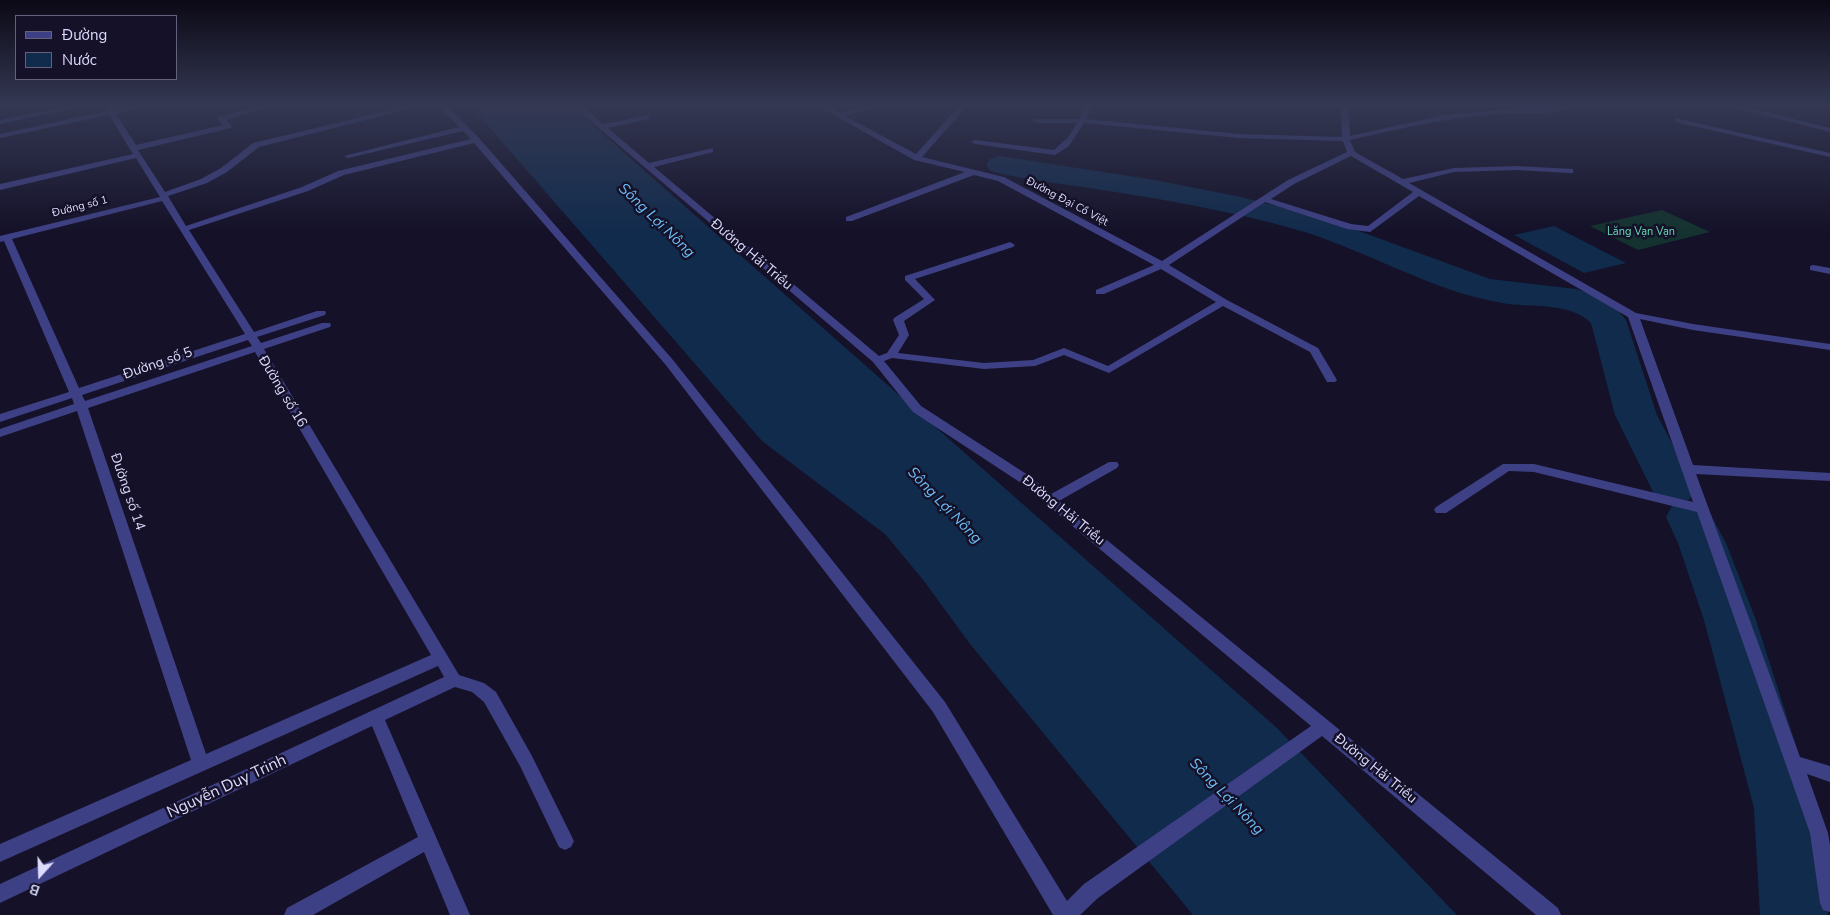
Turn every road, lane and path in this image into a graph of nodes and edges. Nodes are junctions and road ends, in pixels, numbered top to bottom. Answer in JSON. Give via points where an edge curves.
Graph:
{"nodes":[{"id":1,"x":134,"y":149,"type":"edge"},
{"id":2,"x":148,"y":149,"type":"edge"},
{"id":3,"x":252,"y":149,"type":"edge"},
{"id":4,"x":378,"y":149,"type":"edge"},
{"id":5,"x":440,"y":149,"type":"edge"},
{"id":6,"x":484,"y":149,"type":"edge"},
{"id":7,"x":627,"y":149,"type":"edge"},
{"id":8,"x":900,"y":149,"type":"edge"},
{"id":9,"x":925,"y":149,"type":"edge"},
{"id":10,"x":1020,"y":149,"type":"edge"},
{"id":11,"x":1063,"y":149,"type":"edge"},
{"id":12,"x":1349,"y":149,"type":"edge"},
{"id":13,"x":1803,"y":149,"type":"edge"},
{"id":14,"x":710,"y":150,"type":"dead end"},
{"id":15,"x":136,"y":152,"type":"junction"},
{"id":16,"x":1351,"y":153,"type":"junction"},
{"id":17,"x":1830,"y":155,"type":"edge"},
{"id":18,"x":348,"y":156,"type":"dead end"},
{"id":19,"x":917,"y":158,"type":"junction"},
{"id":20,"x":647,"y":166,"type":"junction"},
{"id":21,"x":1570,"y":171,"type":"dead end"},
{"id":22,"x":973,"y":172,"type":"junction"},
{"id":23,"x":1403,"y":182,"type":"junction"},
{"id":24,"x":0,"y":187,"type":"edge"},
{"id":25,"x":1420,"y":191,"type":"junction"},
{"id":26,"x":164,"y":196,"type":"junction"},
{"id":27,"x":1261,"y":201,"type":"junction"},
{"id":28,"x":849,"y":219,"type":"dead end"},
{"id":29,"x":184,"y":229,"type":"junction"},
{"id":30,"x":4,"y":238,"type":"edge"},
{"id":31,"x":1010,"y":245,"type":"dead end"},
{"id":32,"x":1162,"y":265,"type":"junction"},
{"id":33,"x":1813,"y":268,"type":"dead end"},
{"id":34,"x":1830,"y":271,"type":"edge"},
{"id":35,"x":1100,"y":292,"type":"dead end"},
{"id":36,"x":1223,"y":302,"type":"junction"},
{"id":37,"x":322,"y":313,"type":"dead end"},
{"id":38,"x":1633,"y":316,"type":"junction"},
{"id":39,"x":326,"y":325,"type":"dead end"},
{"id":40,"x":253,"y":341,"type":"junction"},
{"id":41,"x":1830,"y":347,"type":"edge"},
{"id":42,"x":891,"y":355,"type":"junction"},
{"id":43,"x":877,"y":360,"type":"junction"},
{"id":44,"x":1330,"y":380,"type":"dead end"},
{"id":45,"x":76,"y":393,"type":"junction"},
{"id":46,"x":81,"y":406,"type":"junction"},
{"id":47,"x":0,"y":418,"type":"edge"},
{"id":48,"x":0,"y":433,"type":"edge"},
{"id":49,"x":1113,"y":464,"type":"dead end"},
{"id":50,"x":1687,"y":469,"type":"junction"},
{"id":51,"x":1830,"y":477,"type":"edge"},
{"id":52,"x":1050,"y":500,"type":"junction"},
{"id":53,"x":1701,"y":508,"type":"junction"},
{"id":54,"x":1441,"y":510,"type":"dead end"},
{"id":55,"x":440,"y":658,"type":"junction"},
{"id":56,"x":454,"y":680,"type":"junction"},
{"id":57,"x":376,"y":717,"type":"junction"},
{"id":58,"x":1323,"y":726,"type":"junction"},
{"id":59,"x":1794,"y":763,"type":"junction"},
{"id":60,"x":201,"y":764,"type":"junction"},
{"id":61,"x":1830,"y":774,"type":"edge"},
{"id":62,"x":429,"y":840,"type":"junction"},
{"id":63,"x":565,"y":841,"type":"dead end"},
{"id":64,"x":0,"y":853,"type":"edge"},
{"id":65,"x":0,"y":894,"type":"edge"},
{"id":66,"x":1830,"y":903,"type":"edge"},
{"id":67,"x":294,"y":915,"type":"edge"},
{"id":68,"x":460,"y":915,"type":"edge"},
{"id":69,"x":1065,"y":915,"type":"edge"},
{"id":70,"x":1551,"y":915,"type":"edge"}],
"edges":[{"from":1,"to":15,"type":"street","name":"Đường số 16"},
{"from":2,"to":15,"type":"street"},
{"from":3,"to":26,"type":"street","name":"Đường số 1","via":[[204,181]]},
{"from":4,"to":18,"type":"street"},
{"from":5,"to":29,"type":"street","via":[[340,173],[305,189]]},
{"from":6,"to":69,"type":"street","via":[[669,362],[939,707]]},
{"from":7,"to":20,"type":"street","name":"Đường Hải Triều"},
{"from":8,"to":19,"type":"street","name":"Đường Đại Cồ Việt"},
{"from":9,"to":19,"type":"street"},
{"from":10,"to":11,"type":"street","via":[[1055,154]]},
{"from":12,"to":16,"type":"street"},
{"from":13,"to":17,"type":"street"},
{"from":14,"to":20,"type":"street"},
{"from":15,"to":24,"type":"street"},
{"from":15,"to":26,"type":"street","name":"Đường số 16"},
{"from":16,"to":23,"type":"street"},
{"from":16,"to":27,"type":"street","via":[[1290,182]]},
{"from":19,"to":22,"type":"street","name":"Đường Đại Cồ Việt"},
{"from":20,"to":43,"type":"street","name":"Đường Hải Triều"},
{"from":21,"to":23,"type":"street","via":[[1516,168],[1454,170]]},
{"from":22,"to":28,"type":"street"},
{"from":22,"to":32,"type":"street","name":"Đường Đại Cồ Việt","via":[[1001,179]]},
{"from":23,"to":25,"type":"street"},
{"from":25,"to":27,"type":"street","via":[[1370,230]]},
{"from":25,"to":38,"type":"street"},
{"from":26,"to":29,"type":"street","name":"Đường số 16"},
{"from":26,"to":30,"type":"street","name":"Đường số 1"},
{"from":27,"to":32,"type":"street"},
{"from":29,"to":40,"type":"street","name":"Đường số 16"},
{"from":30,"to":45,"type":"street","name":"Đường số 14"},
{"from":31,"to":42,"type":"street","via":[[908,278],[930,300],[898,320],[904,335]]},
{"from":32,"to":35,"type":"street"},
{"from":32,"to":36,"type":"street","name":"Đường Đại Cồ Việt"},
{"from":33,"to":34,"type":"street"},
{"from":36,"to":42,"type":"street","via":[[1109,370],[1064,350],[1035,363],[984,366]]},
{"from":36,"to":44,"type":"street","name":"Đường Đại Cồ Việt","via":[[1314,350]]},
{"from":37,"to":40,"type":"street","name":"Đường số 5"},
{"from":38,"to":41,"type":"street"},
{"from":38,"to":50,"type":"street"},
{"from":39,"to":40,"type":"street","name":"Đường số 5"},
{"from":40,"to":45,"type":"street","name":"Đường số 5"},
{"from":40,"to":46,"type":"street","name":"Đường số 5"},
{"from":40,"to":55,"type":"street","name":"Đường số 16"},
{"from":42,"to":43,"type":"street"},
{"from":43,"to":52,"type":"street","name":"Đường Hải Triều","via":[[917,409],[1026,480]]},
{"from":45,"to":46,"type":"street","name":"Đường số 14"},
{"from":45,"to":47,"type":"street","name":"Đường số 5"},
{"from":46,"to":48,"type":"street","name":"Đường số 5"},
{"from":46,"to":60,"type":"street","name":"Đường số 14"},
{"from":49,"to":52,"type":"street"},
{"from":50,"to":51,"type":"street"},
{"from":50,"to":53,"type":"street"},
{"from":52,"to":58,"type":"street","name":"Đường Hải Triều"},
{"from":53,"to":54,"type":"street","via":[[1514,466],[1507,467]]},
{"from":53,"to":59,"type":"street"},
{"from":55,"to":56,"type":"street","name":"Đường số 16"},
{"from":55,"to":60,"type":"street"},
{"from":56,"to":57,"type":"street","name":"Nguyễn Duy Trinh"},
{"from":56,"to":63,"type":"street","via":[[484,690],[490,698],[526,761]]},
{"from":57,"to":62,"type":"street"},
{"from":57,"to":65,"type":"street","name":"Nguyễn Duy Trinh"},
{"from":58,"to":69,"type":"street","via":[[1091,891]]},
{"from":58,"to":70,"type":"street","name":"Đường Hải Triều"},
{"from":59,"to":61,"type":"street"},
{"from":59,"to":66,"type":"street","via":[[1819,833]]},
{"from":60,"to":64,"type":"street"},
{"from":62,"to":67,"type":"street"},
{"from":62,"to":68,"type":"street"}]}
